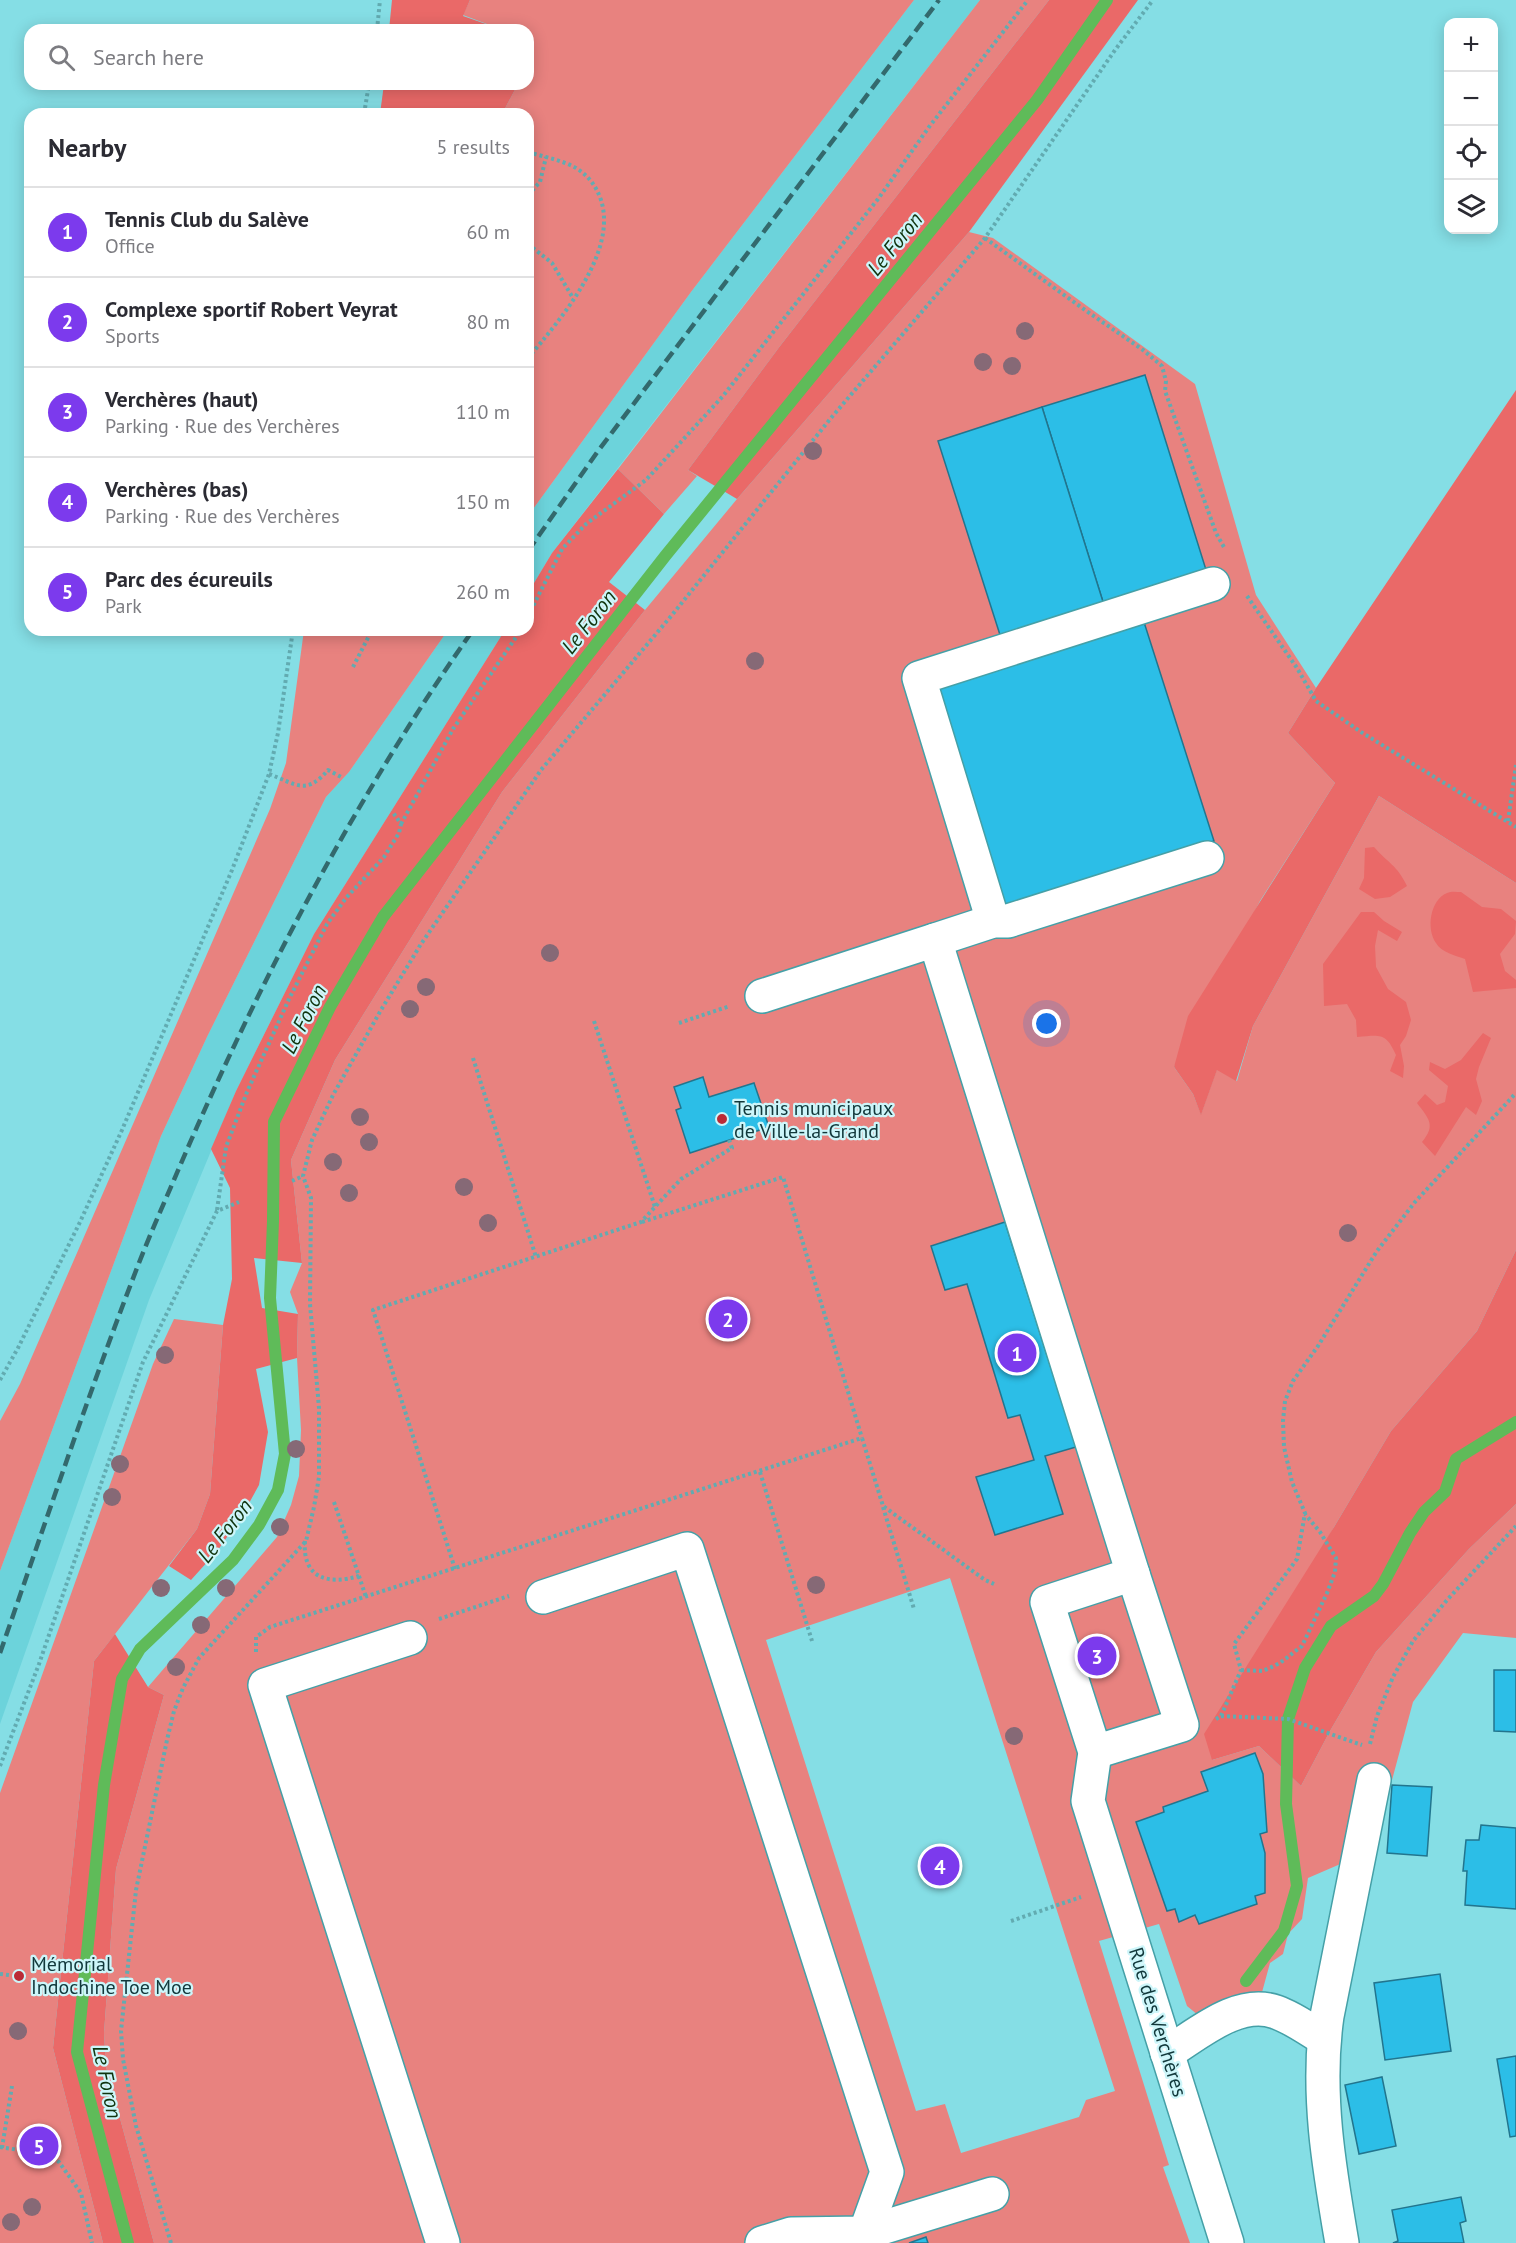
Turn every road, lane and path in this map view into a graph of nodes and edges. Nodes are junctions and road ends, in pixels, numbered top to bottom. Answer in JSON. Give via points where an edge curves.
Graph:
{"nodes":[{"id":1,"x":380,"y":0,"type":"edge"},
{"id":2,"x":1028,"y":0,"type":"edge"},
{"id":3,"x":1153,"y":0,"type":"edge"},
{"id":4,"x":378,"y":24,"type":"edge"},
{"id":5,"x":368,"y":90,"type":"edge"},
{"id":6,"x":365,"y":108,"type":"edge"},
{"id":7,"x":534,"y":154,"type":"edge"},
{"id":8,"x":546,"y":158,"type":"junction"},
{"id":9,"x":534,"y":188,"type":"edge"},
{"id":10,"x":985,"y":238,"type":"junction"},
{"id":11,"x":534,"y":249,"type":"edge"},
{"id":12,"x":573,"y":298,"type":"junction"},
{"id":13,"x":534,"y":351,"type":"edge"},
{"id":14,"x":1165,"y":392,"type":"dead end"},
{"id":15,"x":1213,"y":584,"type":"dead end"},
{"id":16,"x":534,"y":604,"type":"edge"},
{"id":17,"x":292,"y":636,"type":"edge"},
{"id":18,"x":369,"y":636,"type":"edge"},
{"id":19,"x":517,"y":636,"type":"edge"},
{"id":20,"x":352,"y":667,"type":"dead end"},
{"id":21,"x":1361,"y":732,"type":"dead end"},
{"id":22,"x":1516,"y":765,"type":"edge"},
{"id":23,"x":269,"y":774,"type":"junction"},
{"id":24,"x":343,"y":778,"type":"dead end"},
{"id":25,"x":392,"y":811,"type":"dead end"},
{"id":26,"x":1508,"y":821,"type":"junction"},
{"id":27,"x":401,"y":824,"type":"junction"},
{"id":28,"x":1516,"y":827,"type":"edge"},
{"id":29,"x":1207,"y":858,"type":"dead end"},
{"id":30,"x":993,"y":921,"type":"junction"},
{"id":31,"x":935,"y":940,"type":"junction"},
{"id":32,"x":762,"y":996,"type":"joint"},
{"id":33,"x":594,"y":1021,"type":"dead end"},
{"id":34,"x":679,"y":1023,"type":"dead end"},
{"id":35,"x":472,"y":1058,"type":"dead end"},
{"id":36,"x":1516,"y":1093,"type":"edge"},
{"id":37,"x":729,"y":1140,"type":"dead end"},
{"id":38,"x":303,"y":1176,"type":"junction"},
{"id":39,"x":292,"y":1181,"type":"dead end"},
{"id":40,"x":239,"y":1202,"type":"dead end"},
{"id":41,"x":655,"y":1208,"type":"junction"},
{"id":42,"x":217,"y":1210,"type":"junction"},
{"id":43,"x":641,"y":1222,"type":"junction"},
{"id":44,"x":536,"y":1257,"type":"junction"},
{"id":45,"x":0,"y":1380,"type":"edge"},
{"id":46,"x":862,"y":1438,"type":"dead end"},
{"id":47,"x":760,"y":1472,"type":"dead end"},
{"id":48,"x":334,"y":1502,"type":"dead end"},
{"id":49,"x":883,"y":1506,"type":"dead end"},
{"id":50,"x":1305,"y":1513,"type":"junction"},
{"id":51,"x":1516,"y":1526,"type":"edge"},
{"id":52,"x":306,"y":1540,"type":"junction"},
{"id":53,"x":455,"y":1569,"type":"dead end"},
{"id":54,"x":1133,"y":1574,"type":"junction"},
{"id":55,"x":359,"y":1576,"type":"junction"},
{"id":56,"x":366,"y":1597,"type":"dead end"},
{"id":57,"x":543,"y":1597,"type":"joint"},
{"id":58,"x":914,"y":1609,"type":"dead end"},
{"id":59,"x":410,"y":1638,"type":"joint"},
{"id":60,"x":812,"y":1641,"type":"dead end"},
{"id":61,"x":1241,"y":1670,"type":"junction"},
{"id":62,"x":1221,"y":1716,"type":"junction"},
{"id":63,"x":1182,"y":1725,"type":"junction"},
{"id":64,"x":1095,"y":1752,"type":"junction"},
{"id":65,"x":0,"y":1766,"type":"edge"},
{"id":66,"x":1374,"y":1780,"type":"dead end"},
{"id":67,"x":1086,"y":1895,"type":"dead end"},
{"id":68,"x":1011,"y":1921,"type":"dead end"},
{"id":69,"x":0,"y":1974,"type":"edge"},
{"id":70,"x":9,"y":1975,"type":"dead end"},
{"id":71,"x":1324,"y":2039,"type":"junction"},
{"id":72,"x":1167,"y":2053,"type":"junction"},
{"id":73,"x":12,"y":2086,"type":"dead end"},
{"id":74,"x":1,"y":2148,"type":"edge"},
{"id":75,"x":992,"y":2194,"type":"dead end"},
{"id":76,"x":861,"y":2238,"type":"edge"},
{"id":77,"x":92,"y":2243,"type":"edge"},
{"id":78,"x":171,"y":2243,"type":"edge"},
{"id":79,"x":443,"y":2243,"type":"edge"},
{"id":80,"x":762,"y":2243,"type":"edge"},
{"id":81,"x":1227,"y":2243,"type":"edge"},
{"id":82,"x":1342,"y":2243,"type":"edge"}],
"edges":[{"from":1,"to":4,"type":"path"},
{"from":2,"to":16,"type":"path","via":[[723,396],[646,480],[586,524],[562,549]]},
{"from":3,"to":10,"type":"path"},
{"from":5,"to":6,"type":"path"},
{"from":7,"to":8,"type":"path"},
{"from":8,"to":9,"type":"path","via":[[540,182]]},
{"from":8,"to":12,"type":"path","via":[[566,163],[585,175],[593,182],[602,205],[602,243]]},
{"from":10,"to":14,"type":"path","via":[[1162,366]]},
{"from":10,"to":38,"type":"path","via":[[541,770],[421,944],[381,1010],[333,1095],[312,1140]]},
{"from":11,"to":12,"type":"path","via":[[552,263]]},
{"from":12,"to":13,"type":"path"},
{"from":15,"to":30,"type":"street","via":[[919,678]]},
{"from":17,"to":23,"type":"path"},
{"from":18,"to":20,"type":"path"},
{"from":19,"to":27,"type":"path","via":[[453,729]]},
{"from":21,"to":26,"type":"path"},
{"from":22,"to":26,"type":"path"},
{"from":23,"to":24,"type":"path","via":[[304,786],[316,783],[328,770]]},
{"from":23,"to":45,"type":"path","via":[[122,1130]]},
{"from":25,"to":27,"type":"path"},
{"from":26,"to":28,"type":"path"},
{"from":27,"to":42,"type":"path","via":[[384,857],[327,924],[289,999],[226,1147]]},
{"from":29,"to":30,"type":"street","via":[[1008,921]]},
{"from":30,"to":31,"type":"street"},
{"from":31,"to":32,"type":"street"},
{"from":31,"to":54,"type":"street"},
{"from":32,"to":34,"type":"path"},
{"from":33,"to":41,"type":"path"},
{"from":35,"to":44,"type":"path"},
{"from":36,"to":50,"type":"path","via":[[1408,1210],[1293,1381],[1285,1401],[1284,1447]]},
{"from":37,"to":41,"type":"path","via":[[732,1148],[681,1179]]},
{"from":38,"to":39,"type":"path"},
{"from":38,"to":52,"type":"path","via":[[311,1197],[310,1304],[319,1435],[319,1477]]},
{"from":40,"to":42,"type":"path"},
{"from":41,"to":43,"type":"path"},
{"from":42,"to":65,"type":"path","via":[[143,1362]]},
{"from":43,"to":44,"type":"path"},
{"from":43,"to":46,"type":"path","via":[[783,1178]]},
{"from":44,"to":53,"type":"path","via":[[373,1310]]},
{"from":47,"to":60,"type":"path"},
{"from":48,"to":55,"type":"path"},
{"from":49,"to":58,"type":"path"},
{"from":50,"to":61,"type":"path","via":[[1298,1560],[1234,1644]]},
{"from":50,"to":61,"type":"path","via":[[1336,1558],[1331,1583],[1302,1646],[1263,1671]]},
{"from":51,"to":62,"type":"path","via":[[1413,1641],[1377,1716],[1369,1748],[1288,1719]]},
{"from":52,"to":55,"type":"path","via":[[307,1562],[321,1578],[344,1581]]},
{"from":52,"to":78,"type":"path","via":[[199,1658],[183,1688],[167,1740],[136,1890],[123,2005],[123,2059],[136,2126]]},
{"from":54,"to":63,"type":"street"},
{"from":54,"to":64,"type":"street","via":[[1047,1602]]},
{"from":55,"to":56,"type":"path"},
{"from":57,"to":59,"type":"path","via":[[538,1586],[408,1629]]},
{"from":57,"to":76,"type":"street","via":[[687,1549],[887,2172]]},
{"from":59,"to":79,"type":"street","via":[[265,1685]]},
{"from":61,"to":62,"type":"path"},
{"from":62,"to":63,"type":"path","via":[[1200,1728]]},
{"from":63,"to":64,"type":"street"},
{"from":64,"to":72,"type":"street","name":"Rue des Verchères","via":[[1088,1801]]},
{"from":66,"to":71,"type":"street"},
{"from":67,"to":68,"type":"path"},
{"from":69,"to":70,"type":"path"},
{"from":71,"to":72,"type":"street","via":[[1292,2019],[1258,2009],[1242,2011],[1218,2022]]},
{"from":71,"to":82,"type":"street","via":[[1327,2157]]},
{"from":72,"to":81,"type":"street","name":"Rue des Verchères"},
{"from":73,"to":74,"type":"path"},
{"from":74,"to":77,"type":"path","via":[[50,2155],[59,2162],[81,2193]]},
{"from":75,"to":76,"type":"street"},
{"from":76,"to":80,"type":"street","via":[[791,2234]]}]}
